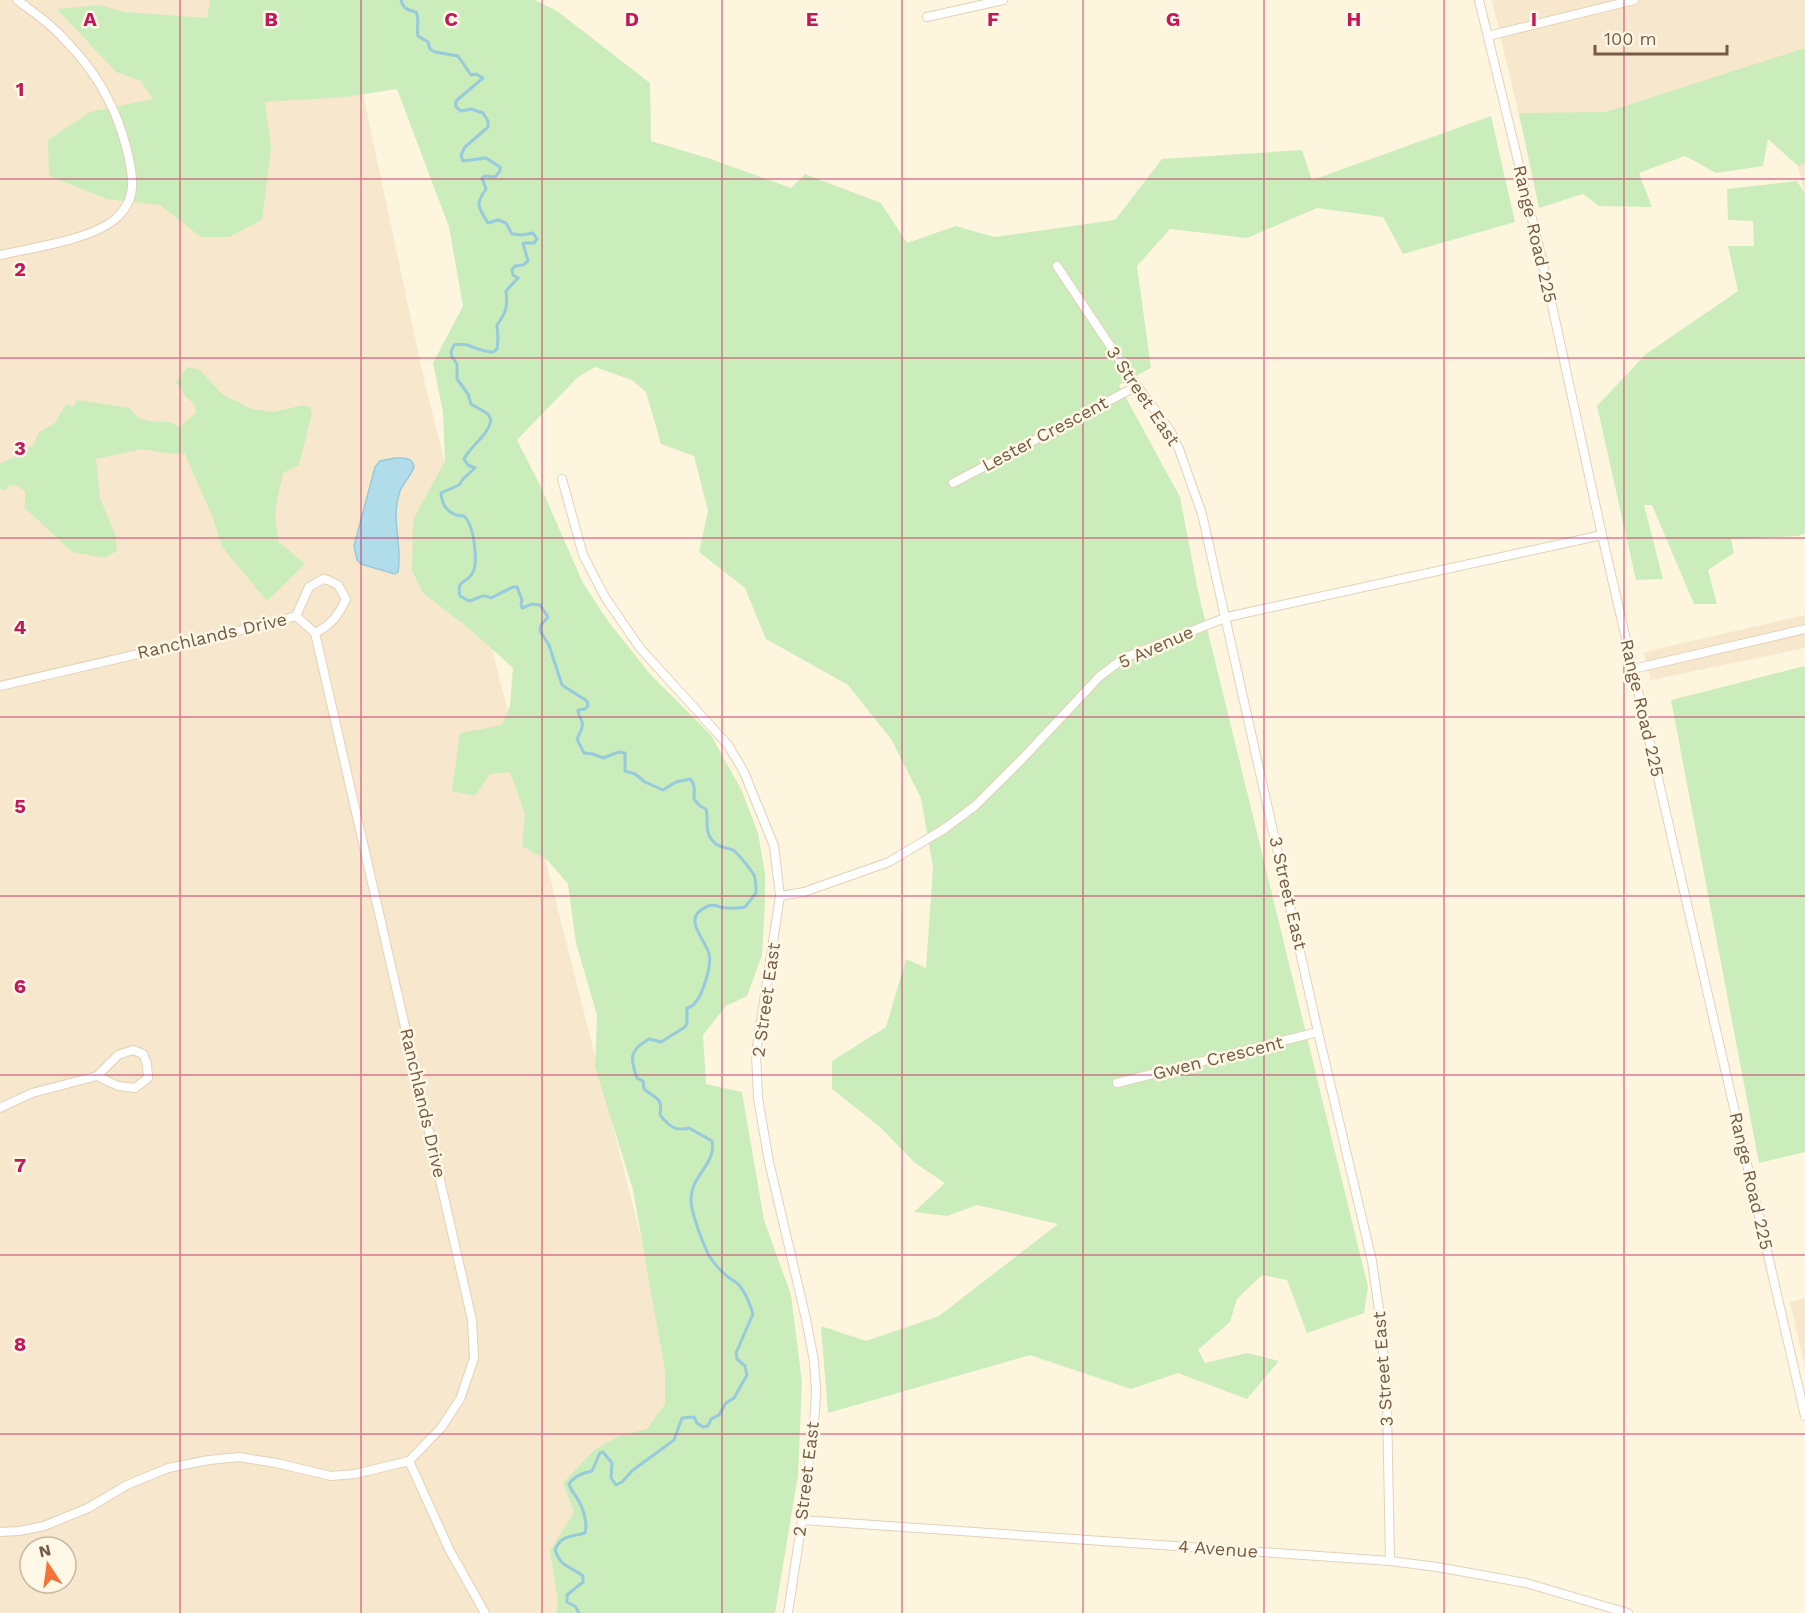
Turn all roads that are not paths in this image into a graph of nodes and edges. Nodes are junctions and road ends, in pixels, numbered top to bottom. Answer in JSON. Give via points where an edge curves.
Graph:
{"nodes":[{"id":1,"x":17,"y":0,"type":"edge"},
{"id":2,"x":1003,"y":0,"type":"edge"},
{"id":3,"x":1479,"y":0,"type":"edge"},
{"id":4,"x":1634,"y":0,"type":"edge"},
{"id":5,"x":927,"y":17,"type":"dead end"},
{"id":6,"x":1488,"y":36,"type":"junction"},
{"id":7,"x":0,"y":255,"type":"edge"},
{"id":8,"x":1057,"y":266,"type":"dead end"},
{"id":9,"x":1137,"y":386,"type":"junction"},
{"id":10,"x":562,"y":479,"type":"dead end"},
{"id":11,"x":953,"y":483,"type":"dead end"},
{"id":12,"x":1602,"y":535,"type":"junction"},
{"id":13,"x":296,"y":616,"type":"junction"},
{"id":14,"x":1227,"y":618,"type":"junction"},
{"id":15,"x":1805,"y":629,"type":"edge"},
{"id":16,"x":315,"y":633,"type":"junction"},
{"id":17,"x":1633,"y":669,"type":"junction"},
{"id":18,"x":0,"y":686,"type":"edge"},
{"id":19,"x":780,"y":896,"type":"junction"},
{"id":20,"x":1318,"y":1032,"type":"junction"},
{"id":21,"x":97,"y":1076,"type":"junction"},
{"id":22,"x":1117,"y":1083,"type":"dead end"},
{"id":23,"x":0,"y":1108,"type":"edge"},
{"id":24,"x":1805,"y":1416,"type":"edge"},
{"id":25,"x":409,"y":1461,"type":"junction"},
{"id":26,"x":802,"y":1520,"type":"junction"},
{"id":27,"x":0,"y":1532,"type":"edge"},
{"id":28,"x":1390,"y":1561,"type":"junction"},
{"id":29,"x":485,"y":1613,"type":"edge"},
{"id":30,"x":788,"y":1613,"type":"edge"},
{"id":31,"x":1628,"y":1613,"type":"edge"}],
"edges":[{"from":1,"to":7,"type":"street","via":[[63,38],[110,102],[129,159],[130,198],[114,220],[102,227],[59,242]]},
{"from":2,"to":5,"type":"street"},
{"from":3,"to":6,"type":"street","name":"Range Road 225"},
{"from":4,"to":6,"type":"street"},
{"from":6,"to":12,"type":"street","name":"Range Road 225"},
{"from":8,"to":9,"type":"street","name":"3 Street East"},
{"from":9,"to":11,"type":"street","name":"Lester Crescent"},
{"from":9,"to":14,"type":"street","name":"3 Street East","via":[[1179,449],[1202,514]]},
{"from":10,"to":19,"type":"street","name":"2 Street East","via":[[583,555],[605,597],[640,648],[728,745],[744,772],[774,846]]},
{"from":12,"to":14,"type":"street","name":"5 Avenue"},
{"from":12,"to":17,"type":"street","name":"Range Road 225"},
{"from":13,"to":16,"type":"street","name":"Ranchlands Drive"},
{"from":13,"to":16,"type":"street","via":[[309,587],[323,579],[338,585],[346,599],[338,615]]},
{"from":13,"to":18,"type":"street","name":"Ranchlands Drive"},
{"from":14,"to":19,"type":"street","name":"5 Avenue","via":[[1124,658],[1100,676],[975,806],[944,829],[889,862],[804,892]]},
{"from":14,"to":20,"type":"street","name":"3 Street East"},
{"from":15,"to":17,"type":"street"},
{"from":16,"to":25,"type":"street","name":"Ranchlands Drive","via":[[472,1320],[474,1358],[460,1399],[441,1428]]},
{"from":17,"to":24,"type":"street","name":"Range Road 225"},
{"from":19,"to":26,"type":"street","name":"2 Street East","via":[[756,1053],[758,1098],[769,1162],[814,1360],[815,1412]]},
{"from":20,"to":22,"type":"street","name":"Gwen Crescent"},
{"from":20,"to":28,"type":"street","name":"3 Street East","via":[[1372,1261],[1380,1316],[1387,1405]]},
{"from":21,"to":21,"type":"street","via":[[118,1086],[135,1088],[148,1078],[147,1065],[143,1054],[133,1050],[118,1055]]},
{"from":21,"to":23,"type":"street","via":[[32,1093]]},
{"from":25,"to":27,"type":"street","via":[[331,1476],[239,1457],[209,1460],[168,1468],[44,1526]]},
{"from":25,"to":29,"type":"street","via":[[450,1551]]},
{"from":26,"to":28,"type":"street","name":"4 Avenue"},
{"from":26,"to":30,"type":"street","name":"2 Street East"},
{"from":28,"to":31,"type":"street","name":"4 Avenue","via":[[1526,1583]]}]}
